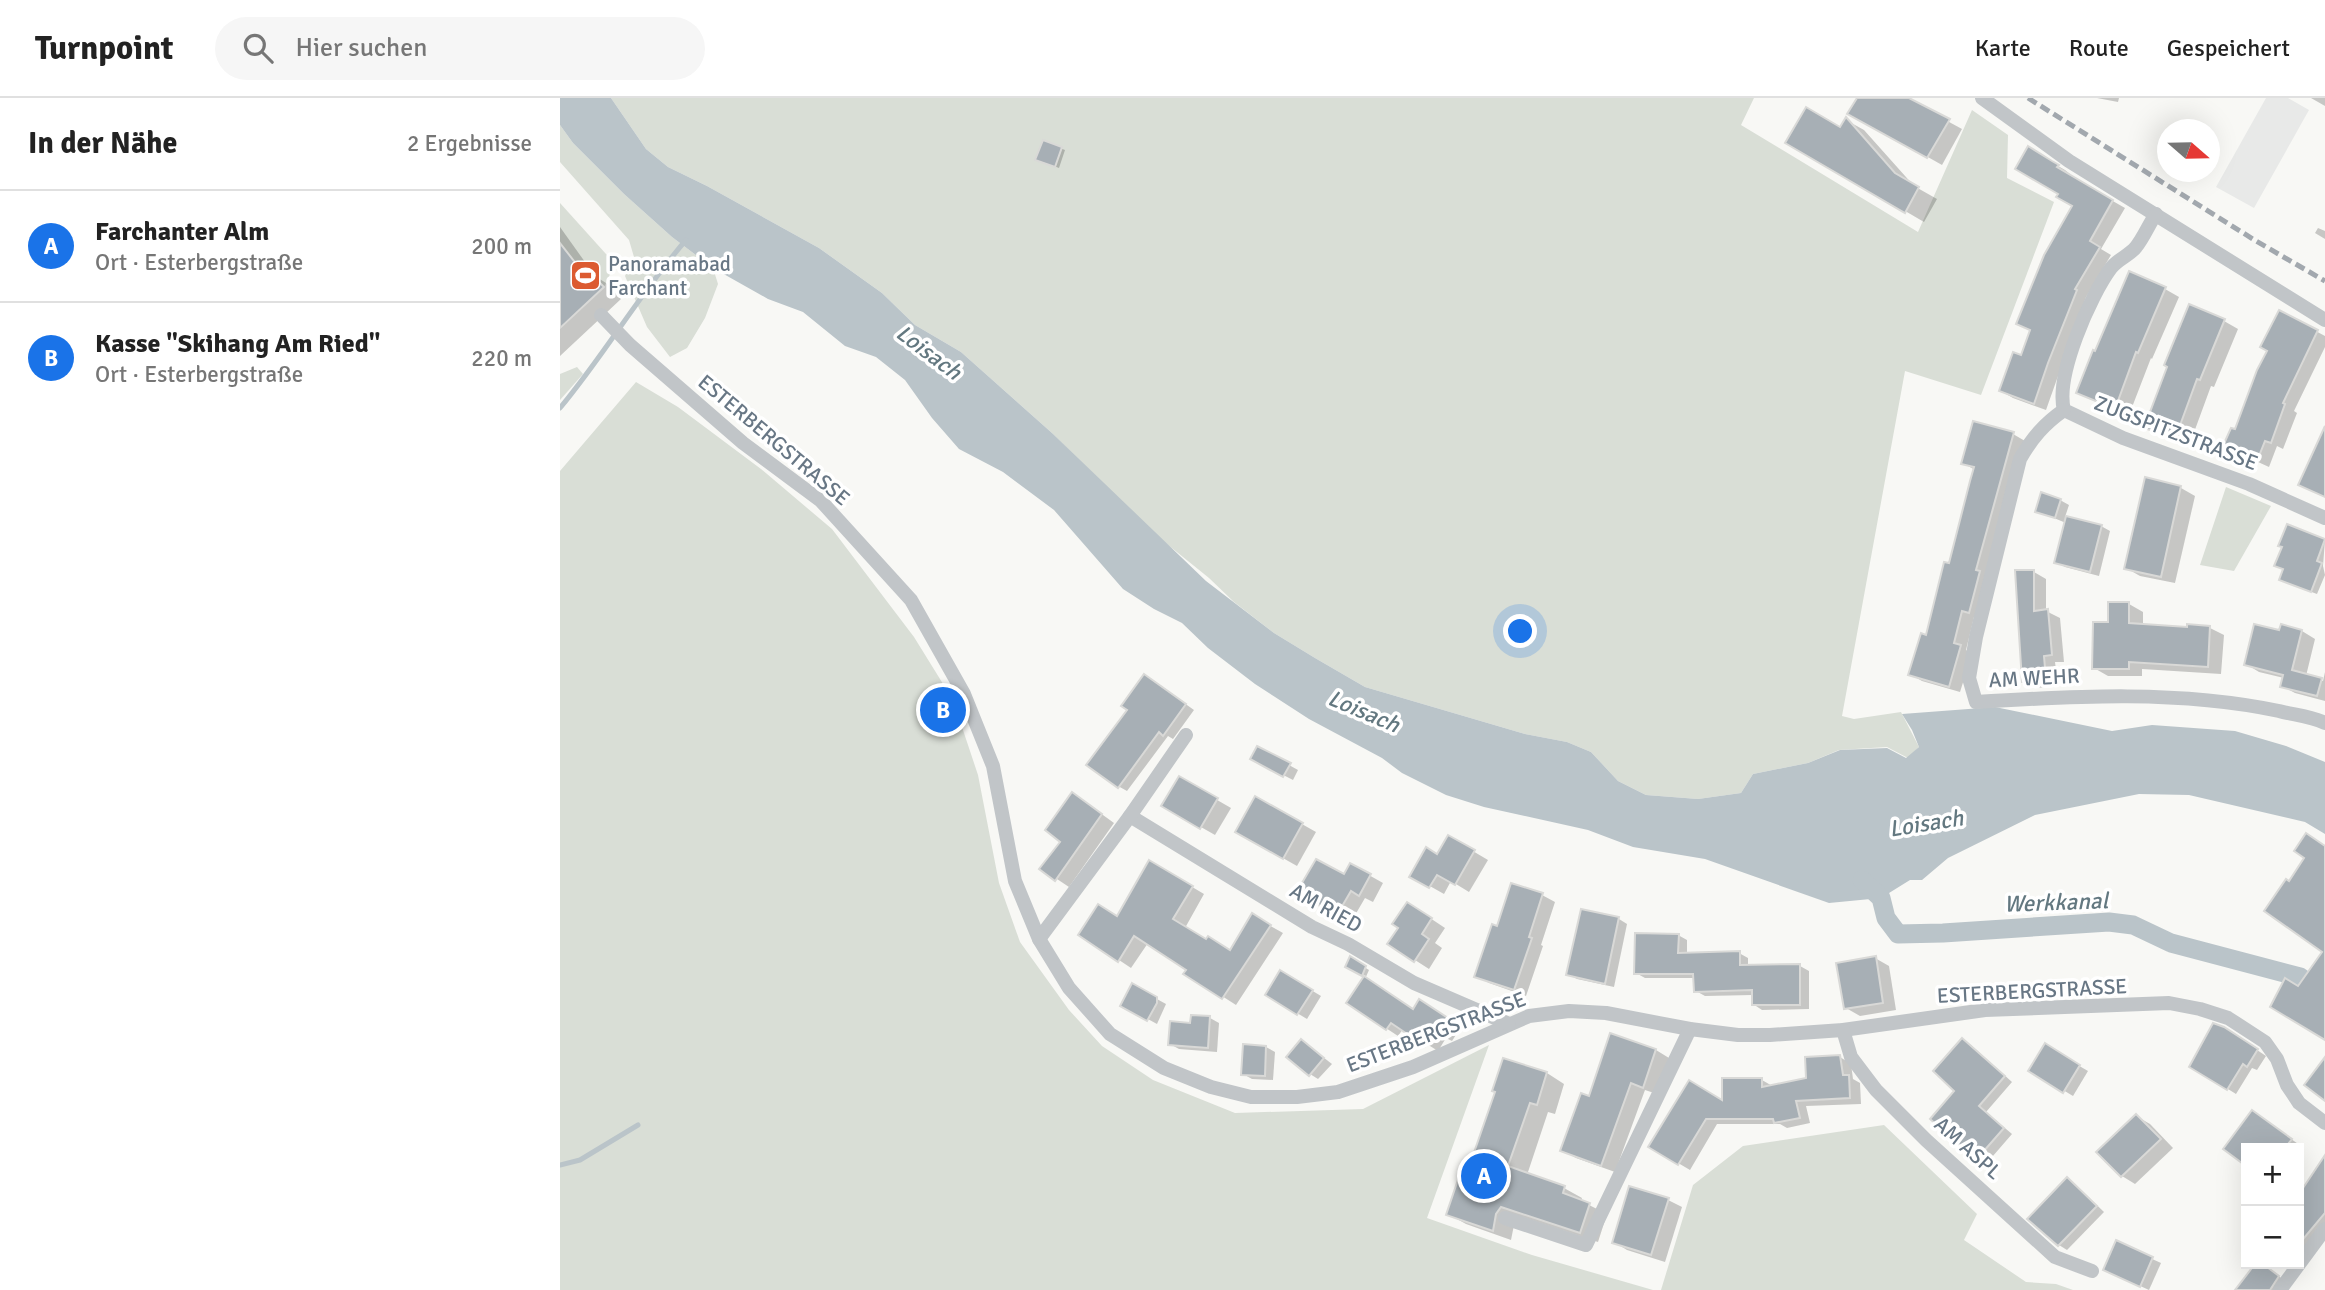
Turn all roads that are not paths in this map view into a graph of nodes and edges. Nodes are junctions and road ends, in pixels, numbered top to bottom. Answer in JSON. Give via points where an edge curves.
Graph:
{"nodes":[{"id":1,"x":1982,"y":98,"type":"edge"},
{"id":2,"x":2156,"y":214,"type":"junction"},
{"id":3,"x":601,"y":315,"type":"dead end"},
{"id":4,"x":2325,"y":320,"type":"edge"},
{"id":5,"x":2064,"y":410,"type":"junction"},
{"id":6,"x":2325,"y":518,"type":"edge"},
{"id":7,"x":2325,"y":723,"type":"edge"},
{"id":8,"x":1186,"y":735,"type":"dead end"},
{"id":9,"x":1130,"y":816,"type":"junction"},
{"id":10,"x":1039,"y":939,"type":"junction"},
{"id":11,"x":1508,"y":1024,"type":"junction"},
{"id":12,"x":1690,"y":1029,"type":"junction"},
{"id":13,"x":1843,"y":1030,"type":"junction"},
{"id":14,"x":2325,"y":1123,"type":"edge"},
{"id":15,"x":1505,"y":1219,"type":"dead end"},
{"id":16,"x":2325,"y":1229,"type":"edge"},
{"id":17,"x":2092,"y":1271,"type":"dead end"},
{"id":18,"x":2280,"y":1290,"type":"edge"}],
"edges":[{"from":1,"to":2,"type":"street","via":[[2069,161]]},
{"from":2,"to":4,"type":"street"},
{"from":2,"to":5,"type":"street","name":"ZUGSPITZSTRASSE","via":[[2135,249],[2114,264],[2097,289],[2064,377]]},
{"from":3,"to":10,"type":"street","name":"ESTERBERGSTRASSE","via":[[743,443],[821,501],[911,600],[964,694],[993,766],[1015,881]]},
{"from":5,"to":6,"type":"street","name":"ZUGSPITZSTRASSE"},
{"from":5,"to":7,"type":"street","name":"AM WEHR","via":[[2046,422],[2020,458],[1974,647],[1969,678],[1976,702],[2134,696],[2230,703]]},
{"from":8,"to":9,"type":"street"},
{"from":9,"to":10,"type":"street"},
{"from":9,"to":11,"type":"street","name":"AM RIED","via":[[1312,927],[1414,983]]},
{"from":10,"to":11,"type":"street","name":"ESTERBERGSTRASSE","via":[[1069,988],[1110,1034],[1164,1068],[1251,1097],[1338,1092],[1413,1067]]},
{"from":11,"to":12,"type":"street","name":"ESTERBERGSTRASSE","via":[[1569,1011]]},
{"from":12,"to":13,"type":"street","name":"ESTERBERGSTRASSE","via":[[1738,1035]]},
{"from":12,"to":15,"type":"street","via":[[1586,1245]]},
{"from":13,"to":14,"type":"street","name":"ESTERBERGSTRASSE","via":[[1985,1010],[2169,1003],[2228,1018],[2264,1042],[2298,1102]]},
{"from":13,"to":17,"type":"street","name":"AM ASPL","via":[[1851,1057],[1876,1090],[1926,1140],[2055,1257]]},
{"from":16,"to":18,"type":"street"}]}
